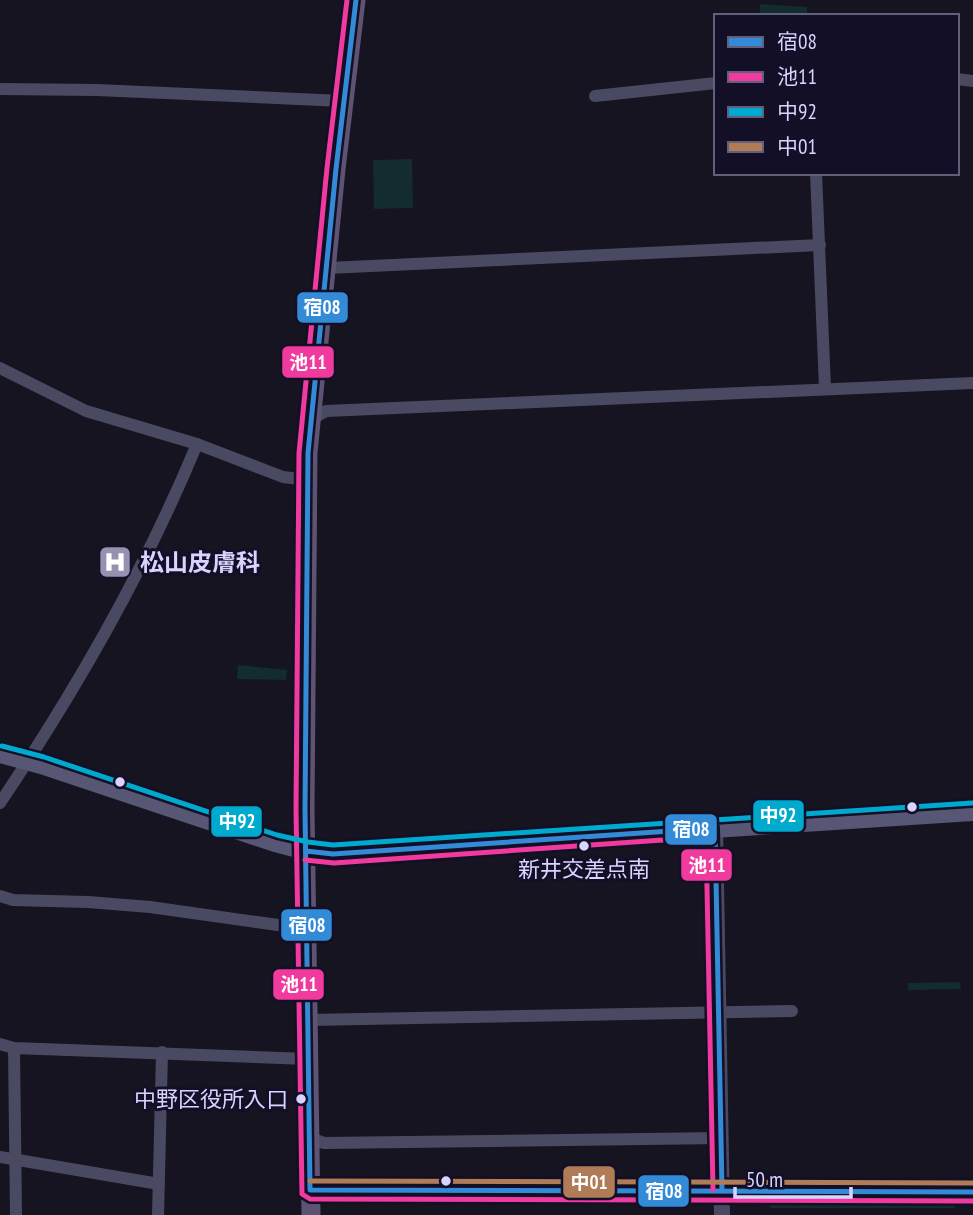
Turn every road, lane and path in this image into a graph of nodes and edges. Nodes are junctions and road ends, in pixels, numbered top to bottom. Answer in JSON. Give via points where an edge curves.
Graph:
{"nodes":[{"id":1,"x":356,"y":0,"type":"edge"},
{"id":2,"x":714,"y":83,"type":"edge"},
{"id":3,"x":0,"y":89,"type":"edge"},
{"id":4,"x":596,"y":96,"type":"dead end"},
{"id":5,"x":343,"y":101,"type":"junction"},
{"id":6,"x":816,"y":175,"type":"edge"},
{"id":7,"x":820,"y":245,"type":"junction"},
{"id":8,"x":328,"y":268,"type":"junction"},
{"id":9,"x":0,"y":368,"type":"edge"},
{"id":10,"x":973,"y":383,"type":"edge"},
{"id":11,"x":825,"y":388,"type":"junction"},
{"id":12,"x":312,"y":419,"type":"junction"},
{"id":13,"x":197,"y":444,"type":"junction"},
{"id":14,"x":307,"y":480,"type":"junction"},
{"id":15,"x":0,"y":754,"type":"edge"},
{"id":16,"x":28,"y":761,"type":"junction"},
{"id":17,"x":0,"y":803,"type":"edge"},
{"id":18,"x":973,"y":812,"type":"edge"},
{"id":19,"x":715,"y":828,"type":"junction"},
{"id":20,"x":306,"y":851,"type":"junction"},
{"id":21,"x":0,"y":896,"type":"edge"},
{"id":22,"x":306,"y":929,"type":"junction"},
{"id":23,"x":792,"y":1011,"type":"dead end"},
{"id":24,"x":719,"y":1012,"type":"junction"},
{"id":25,"x":307,"y":1020,"type":"junction"},
{"id":26,"x":0,"y":1044,"type":"edge"},
{"id":27,"x":14,"y":1048,"type":"junction"},
{"id":28,"x":162,"y":1052,"type":"junction"},
{"id":29,"x":308,"y":1059,"type":"junction"},
{"id":30,"x":310,"y":1138,"type":"junction"},
{"id":31,"x":722,"y":1138,"type":"junction"},
{"id":32,"x":0,"y":1157,"type":"edge"},
{"id":33,"x":15,"y":1161,"type":"junction"},
{"id":34,"x":159,"y":1184,"type":"junction"},
{"id":35,"x":310,"y":1190,"type":"junction"},
{"id":36,"x":722,"y":1190,"type":"junction"},
{"id":37,"x":973,"y":1192,"type":"edge"},
{"id":38,"x":16,"y":1215,"type":"edge"},
{"id":39,"x":158,"y":1215,"type":"edge"},
{"id":40,"x":311,"y":1215,"type":"edge"},
{"id":41,"x":722,"y":1215,"type":"edge"}],
"edges":[{"from":1,"to":5,"type":"main road"},
{"from":2,"to":4,"type":"street"},
{"from":3,"to":5,"type":"street"},
{"from":5,"to":8,"type":"main road"},
{"from":6,"to":7,"type":"street"},
{"from":7,"to":8,"type":"street"},
{"from":7,"to":11,"type":"street"},
{"from":8,"to":12,"type":"main road"},
{"from":9,"to":13,"type":"street","via":[[86,411]]},
{"from":10,"to":11,"type":"street"},
{"from":11,"to":12,"type":"street","via":[[326,411]]},
{"from":12,"to":14,"type":"main road"},
{"from":13,"to":14,"type":"street","via":[[283,477]]},
{"from":13,"to":16,"type":"street","via":[[123,601]]},
{"from":14,"to":20,"type":"main road"},
{"from":15,"to":16,"type":"main road"},
{"from":16,"to":17,"type":"street"},
{"from":16,"to":20,"type":"main road"},
{"from":18,"to":19,"type":"main road"},
{"from":19,"to":20,"type":"main road","via":[[333,854]]},
{"from":19,"to":24,"type":"street"},
{"from":20,"to":22,"type":"main road"},
{"from":21,"to":22,"type":"street","via":[[150,907]]},
{"from":22,"to":25,"type":"main road"},
{"from":23,"to":24,"type":"street"},
{"from":24,"to":25,"type":"street"},
{"from":24,"to":31,"type":"street"},
{"from":25,"to":29,"type":"main road"},
{"from":26,"to":27,"type":"street"},
{"from":27,"to":28,"type":"street"},
{"from":27,"to":33,"type":"street"},
{"from":28,"to":29,"type":"street"},
{"from":28,"to":34,"type":"street"},
{"from":29,"to":30,"type":"main road"},
{"from":30,"to":31,"type":"street","via":[[324,1143]]},
{"from":30,"to":35,"type":"main road"},
{"from":31,"to":36,"type":"street"},
{"from":32,"to":33,"type":"street"},
{"from":33,"to":34,"type":"street"},
{"from":33,"to":38,"type":"street"},
{"from":34,"to":39,"type":"street"},
{"from":35,"to":36,"type":"street"},
{"from":35,"to":40,"type":"main road"},
{"from":36,"to":37,"type":"street"},
{"from":36,"to":41,"type":"street"}]}
